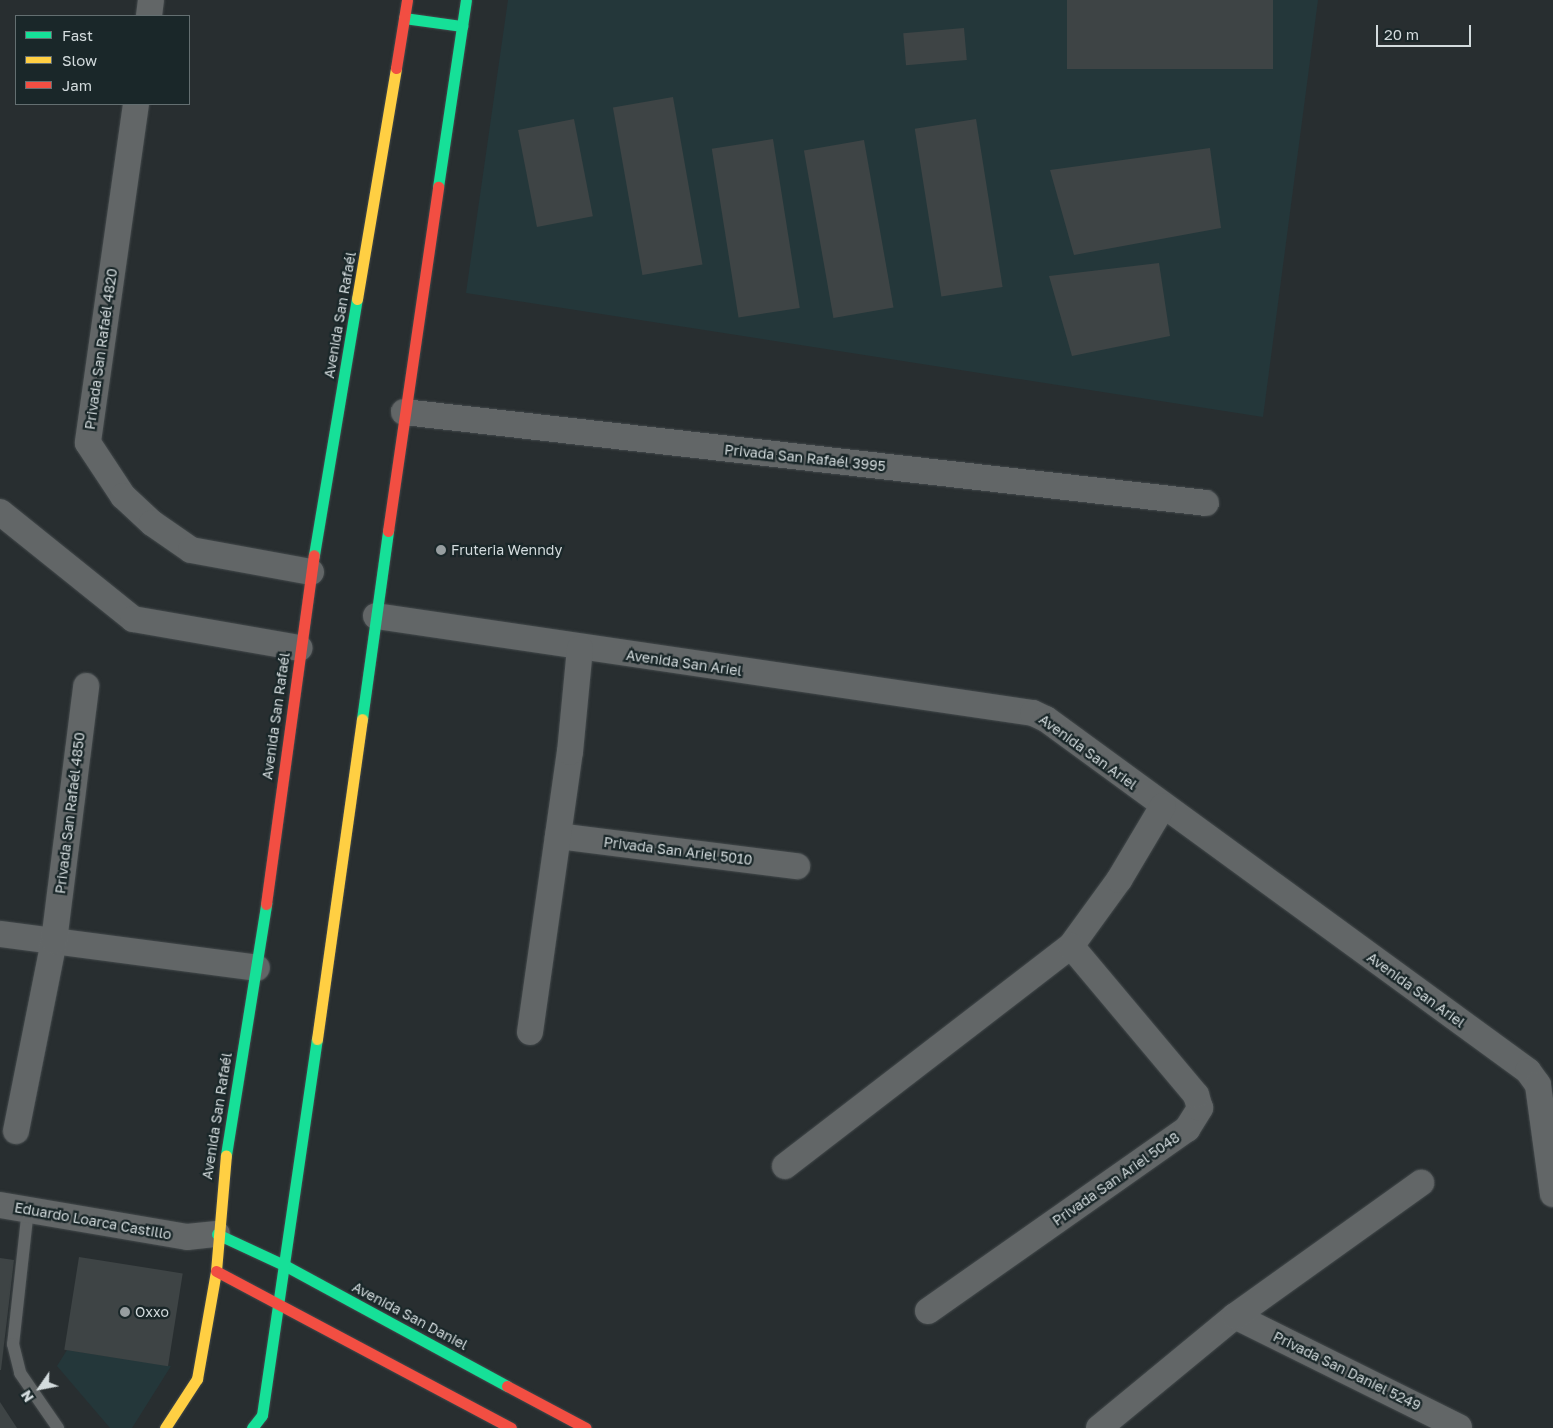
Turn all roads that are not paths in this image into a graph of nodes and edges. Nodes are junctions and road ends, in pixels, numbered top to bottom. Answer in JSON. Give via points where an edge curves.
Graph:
{"nodes":[{"id":1,"x":152,"y":0,"type":"edge"},
{"id":2,"x":407,"y":0,"type":"edge"},
{"id":3,"x":466,"y":0,"type":"edge"},
{"id":4,"x":149,"y":15,"type":"edge"},
{"id":5,"x":404,"y":18,"type":"junction"},
{"id":6,"x":462,"y":26,"type":"junction"},
{"id":7,"x":136,"y":105,"type":"edge"},
{"id":8,"x":404,"y":412,"type":"junction"},
{"id":9,"x":1206,"y":502,"type":"dead end"},
{"id":10,"x":0,"y":512,"type":"edge"},
{"id":11,"x":311,"y":572,"type":"junction"},
{"id":12,"x":376,"y":616,"type":"junction"},
{"id":13,"x":300,"y":648,"type":"junction"},
{"id":14,"x":580,"y":648,"type":"junction"},
{"id":15,"x":86,"y":686,"type":"dead end"},
{"id":16,"x":1164,"y":806,"type":"junction"},
{"id":17,"x":558,"y":836,"type":"junction"},
{"id":18,"x":797,"y":866,"type":"dead end"},
{"id":19,"x":0,"y":934,"type":"edge"},
{"id":20,"x":54,"y":940,"type":"junction"},
{"id":21,"x":1071,"y":946,"type":"junction"},
{"id":22,"x":257,"y":968,"type":"junction"},
{"id":23,"x":530,"y":1032,"type":"dead end"},
{"id":24,"x":16,"y":1131,"type":"dead end"},
{"id":25,"x":786,"y":1166,"type":"dead end"},
{"id":26,"x":1421,"y":1183,"type":"dead end"},
{"id":27,"x":1553,"y":1194,"type":"edge"},
{"id":28,"x":0,"y":1205,"type":"edge"},
{"id":29,"x":28,"y":1209,"type":"junction"},
{"id":30,"x":217,"y":1234,"type":"junction"},
{"id":31,"x":187,"y":1237,"type":"junction"},
{"id":32,"x":286,"y":1266,"type":"junction"},
{"id":33,"x":216,"y":1271,"type":"junction"},
{"id":34,"x":277,"y":1306,"type":"junction"},
{"id":35,"x":928,"y":1311,"type":"dead end"},
{"id":36,"x":1235,"y":1316,"type":"junction"},
{"id":37,"x":1459,"y":1427,"type":"edge"},
{"id":38,"x":58,"y":1428,"type":"edge"},
{"id":39,"x":165,"y":1428,"type":"edge"},
{"id":40,"x":252,"y":1428,"type":"edge"},
{"id":41,"x":511,"y":1428,"type":"edge"},
{"id":42,"x":586,"y":1428,"type":"edge"},
{"id":43,"x":1099,"y":1428,"type":"edge"}],
"edges":[{"from":1,"to":4,"type":"street"},
{"from":2,"to":5,"type":"main road","name":"Avenida San Rafaél"},
{"from":3,"to":6,"type":"main road"},
{"from":5,"to":6,"type":"main road"},
{"from":5,"to":11,"type":"main road","name":"Avenida San Rafaél"},
{"from":6,"to":8,"type":"main road"},
{"from":7,"to":11,"type":"street","name":"Privada San Rafaél 4820","via":[[88,443],[123,496],[152,523],[191,550]]},
{"from":8,"to":9,"type":"street","name":"Privada San Rafaél 3995"},
{"from":8,"to":12,"type":"main road"},
{"from":10,"to":13,"type":"street","via":[[132,619]]},
{"from":11,"to":13,"type":"main road","name":"Avenida San Rafaél"},
{"from":12,"to":14,"type":"street","name":"Avenida San Ariel"},
{"from":12,"to":32,"type":"main road"},
{"from":13,"to":22,"type":"main road","name":"Avenida San Rafaél"},
{"from":14,"to":16,"type":"street","name":"Avenida San Ariel","via":[[1033,713]]},
{"from":14,"to":17,"type":"street"},
{"from":15,"to":20,"type":"street","name":"Privada San Rafaél 4850"},
{"from":16,"to":21,"type":"street","via":[[1119,880]]},
{"from":16,"to":27,"type":"street","name":"Avenida San Ariel","via":[[1528,1071],[1538,1085]]},
{"from":17,"to":18,"type":"street","name":"Privada San Ariel 5010"},
{"from":17,"to":23,"type":"street"},
{"from":19,"to":20,"type":"street"},
{"from":20,"to":22,"type":"street"},
{"from":20,"to":24,"type":"street","name":"Privada San Rafaél 4850"},
{"from":21,"to":25,"type":"street"},
{"from":21,"to":35,"type":"street","name":"Privada San Ariel 5048","via":[[1196,1095],[1200,1108],[1187,1129]]},
{"from":22,"to":30,"type":"main road","name":"Avenida San Rafaél","via":[[220,1192]]},
{"from":26,"to":36,"type":"street"},
{"from":28,"to":29,"type":"street","name":"Eduardo Loarca Castillo"},
{"from":29,"to":31,"type":"street","name":"Eduardo Loarca Castillo"},
{"from":29,"to":38,"type":"lane","via":[[13,1344],[20,1374]]},
{"from":30,"to":31,"type":"street","name":"Eduardo Loarca Castillo"},
{"from":30,"to":32,"type":"main road","name":"Avenida San Daniel"},
{"from":30,"to":33,"type":"main road","name":"Avenida San Rafaél"},
{"from":31,"to":33,"type":"street","name":"Eduardo Loarca Castillo"},
{"from":32,"to":34,"type":"main road"},
{"from":32,"to":42,"type":"main road","name":"Avenida San Daniel"},
{"from":33,"to":34,"type":"main road"},
{"from":33,"to":39,"type":"main road","name":"Avenida San Rafaél","via":[[197,1379]]},
{"from":34,"to":40,"type":"main road","via":[[262,1415]]},
{"from":34,"to":41,"type":"main road"},
{"from":36,"to":37,"type":"street","name":"Privada San Daniel 5249"},
{"from":36,"to":43,"type":"street"}]}
